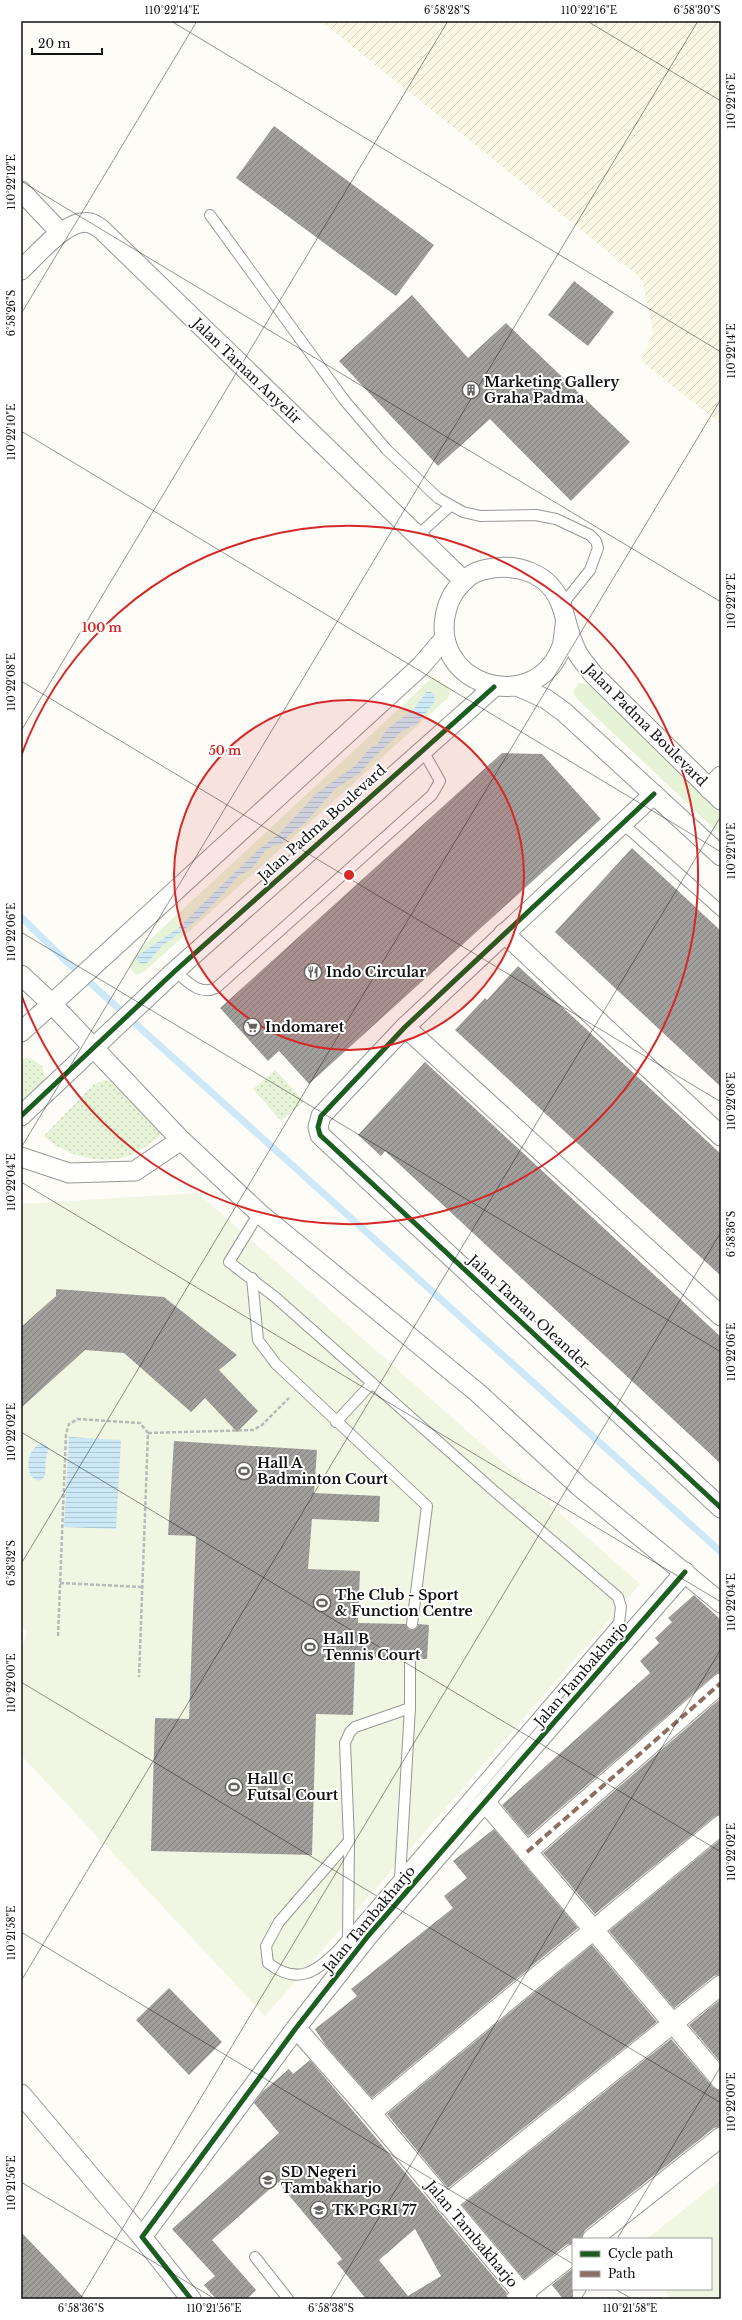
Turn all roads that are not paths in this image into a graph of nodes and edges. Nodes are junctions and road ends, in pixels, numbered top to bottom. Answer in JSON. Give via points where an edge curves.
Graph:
{"nodes":[{"id":1,"x":21,"y":191,"type":"edge"},
{"id":2,"x":210,"y":215,"type":"dead end"},
{"id":3,"x":60,"y":232,"type":"junction"},
{"id":4,"x":21,"y":270,"type":"edge"},
{"id":5,"x":450,"y":506,"type":"junction"},
{"id":6,"x":417,"y":536,"type":"junction"},
{"id":7,"x":464,"y":581,"type":"junction"},
{"id":8,"x":562,"y":606,"type":"junction"},
{"id":9,"x":565,"y":625,"type":"junction"},
{"id":10,"x":444,"y":639,"type":"junction"},
{"id":11,"x":517,"y":686,"type":"junction"},
{"id":12,"x":494,"y":687,"type":"junction"},
{"id":13,"x":422,"y":749,"type":"junction"},
{"id":14,"x":717,"y":789,"type":"edge"},
{"id":15,"x":654,"y":794,"type":"junction"},
{"id":16,"x":622,"y":823,"type":"junction"},
{"id":17,"x":721,"y":856,"type":"edge"},
{"id":18,"x":721,"y":911,"type":"edge"},
{"id":19,"x":504,"y":934,"type":"junction"},
{"id":20,"x":171,"y":974,"type":"junction"},
{"id":21,"x":21,"y":975,"type":"edge"},
{"id":22,"x":53,"y":1003,"type":"junction"},
{"id":23,"x":405,"y":1027,"type":"junction"},
{"id":24,"x":21,"y":1032,"type":"edge"},
{"id":25,"x":94,"y":1046,"type":"junction"},
{"id":26,"x":21,"y":1116,"type":"edge"},
{"id":27,"x":721,"y":1136,"type":"edge"},
{"id":28,"x":181,"y":1140,"type":"junction"},
{"id":29,"x":21,"y":1157,"type":"edge"},
{"id":30,"x":259,"y":1213,"type":"junction"},
{"id":31,"x":252,"y":1278,"type":"junction"},
{"id":32,"x":721,"y":1316,"type":"edge"},
{"id":33,"x":372,"y":1383,"type":"junction"},
{"id":34,"x":336,"y":1422,"type":"junction"},
{"id":35,"x":721,"y":1508,"type":"edge"},
{"id":36,"x":685,"y":1572,"type":"junction"},
{"id":37,"x":721,"y":1603,"type":"edge"},
{"id":38,"x":412,"y":1624,"type":"dead end"},
{"id":39,"x":410,"y":1659,"type":"dead end"},
{"id":40,"x":721,"y":1683,"type":"edge"},
{"id":41,"x":410,"y":1708,"type":"junction"},
{"id":42,"x":485,"y":1802,"type":"junction"},
{"id":43,"x":721,"y":1825,"type":"edge"},
{"id":44,"x":349,"y":1841,"type":"junction"},
{"id":45,"x":527,"y":1852,"type":"junction"},
{"id":46,"x":400,"y":1878,"type":"junction"},
{"id":47,"x":594,"y":1930,"type":"junction"},
{"id":48,"x":348,"y":1939,"type":"junction"},
{"id":49,"x":721,"y":1985,"type":"edge"},
{"id":50,"x":674,"y":2024,"type":"junction"},
{"id":51,"x":296,"y":2028,"type":"junction"},
{"id":52,"x":721,"y":2080,"type":"edge"},
{"id":53,"x":21,"y":2094,"type":"edge"},
{"id":54,"x":371,"y":2113,"type":"junction"},
{"id":55,"x":721,"y":2137,"type":"edge"},
{"id":56,"x":446,"y":2204,"type":"junction"},
{"id":57,"x":142,"y":2236,"type":"junction"},
{"id":58,"x":593,"y":2238,"type":"edge"},
{"id":59,"x":572,"y":2255,"type":"edge"},
{"id":60,"x":255,"y":2257,"type":"dead end"},
{"id":61,"x":522,"y":2297,"type":"edge"},
{"id":62,"x":191,"y":2299,"type":"edge"},
{"id":63,"x":288,"y":2299,"type":"edge"}],
"edges":[{"from":1,"to":3,"type":"street"},
{"from":2,"to":5,"type":"lane","via":[[345,401],[387,450]]},
{"from":3,"to":4,"type":"street","name":"Jalan Taman Anyelir"},
{"from":3,"to":6,"type":"street","name":"Jalan Taman Anyelir","via":[[78,223],[89,223],[101,229]]},
{"from":5,"to":6,"type":"lane"},
{"from":5,"to":8,"type":"lane","via":[[480,516],[546,516],[593,538],[598,548],[590,570]]},
{"from":6,"to":7,"type":"street","name":"Jalan Taman Anyelir"},
{"from":7,"to":8,"type":"street","via":[[480,570],[500,566],[519,567],[537,575],[547,584]]},
{"from":7,"to":10,"type":"street","via":[[450,598],[444,618]]},
{"from":8,"to":9,"type":"street"},
{"from":9,"to":11,"type":"street","via":[[562,645],[552,664],[537,678]]},
{"from":9,"to":14,"type":"street","name":"Jalan Padma Boulevard","via":[[578,654],[593,674]]},
{"from":10,"to":12,"type":"street","via":[[451,656],[462,670],[476,681]]},
{"from":10,"to":22,"type":"street","via":[[421,666]]},
{"from":11,"to":12,"type":"street"},
{"from":11,"to":15,"type":"street","via":[[546,699],[564,712]]},
{"from":12,"to":13,"type":"street","name":"Jalan Padma Boulevard"},
{"from":13,"to":20,"type":"street","name":"Jalan Padma Boulevard"},
{"from":13,"to":20,"type":"lane","via":[[440,781],[438,788],[426,800],[216,988],[208,992],[198,990]]},
{"from":15,"to":16,"type":"street"},
{"from":15,"to":17,"type":"street"},
{"from":16,"to":18,"type":"lane"},
{"from":16,"to":19,"type":"street"},
{"from":19,"to":23,"type":"street"},
{"from":19,"to":27,"type":"street"},
{"from":20,"to":25,"type":"street","name":"Jalan Padma Boulevard"},
{"from":21,"to":22,"type":"street"},
{"from":22,"to":24,"type":"street"},
{"from":22,"to":25,"type":"street"},
{"from":23,"to":32,"type":"street"},
{"from":23,"to":35,"type":"street","name":"Jalan Taman Oleander","via":[[321,1116],[318,1127],[320,1135]]},
{"from":25,"to":26,"type":"street"},
{"from":25,"to":28,"type":"street"},
{"from":28,"to":29,"type":"street","via":[[135,1172],[70,1173]]},
{"from":28,"to":30,"type":"street"},
{"from":30,"to":31,"type":"lane","via":[[229,1262]]},
{"from":30,"to":36,"type":"street","via":[[478,1393],[580,1487]]},
{"from":31,"to":33,"type":"lane"},
{"from":31,"to":34,"type":"lane","via":[[258,1340],[276,1364]]},
{"from":33,"to":34,"type":"lane"},
{"from":33,"to":46,"type":"lane","via":[[618,1597],[621,1607],[619,1623]]},
{"from":34,"to":38,"type":"lane","via":[[427,1506]]},
{"from":36,"to":37,"type":"street"},
{"from":36,"to":42,"type":"street","name":"Jalan Tambakharjo"},
{"from":39,"to":41,"type":"lane"},
{"from":40,"to":45,"type":"street"},
{"from":41,"to":44,"type":"lane","via":[[355,1727],[347,1736],[345,1743]]},
{"from":41,"to":46,"type":"lane"},
{"from":42,"to":45,"type":"street"},
{"from":42,"to":51,"type":"street","name":"Jalan Tambakharjo","via":[[368,1936]]},
{"from":43,"to":47,"type":"street"},
{"from":44,"to":48,"type":"lane"},
{"from":44,"to":48,"type":"lane","via":[[279,1922],[266,1946],[268,1963],[281,1973],[302,1975],[323,1966]]},
{"from":45,"to":47,"type":"street"},
{"from":46,"to":48,"type":"lane"},
{"from":47,"to":50,"type":"street"},
{"from":47,"to":54,"type":"street"},
{"from":49,"to":50,"type":"street"},
{"from":50,"to":52,"type":"street"},
{"from":50,"to":56,"type":"street"},
{"from":51,"to":54,"type":"street","name":"Jalan Tambakharjo"},
{"from":51,"to":57,"type":"street","name":"Jalan Tambakharjo"},
{"from":53,"to":57,"type":"street"},
{"from":54,"to":56,"type":"street","name":"Jalan Tambakharjo"},
{"from":55,"to":58,"type":"street"},
{"from":56,"to":61,"type":"street","name":"Jalan Tambakharjo"},
{"from":57,"to":62,"type":"street"},
{"from":59,"to":61,"type":"street"},
{"from":60,"to":63,"type":"lane"}]}
